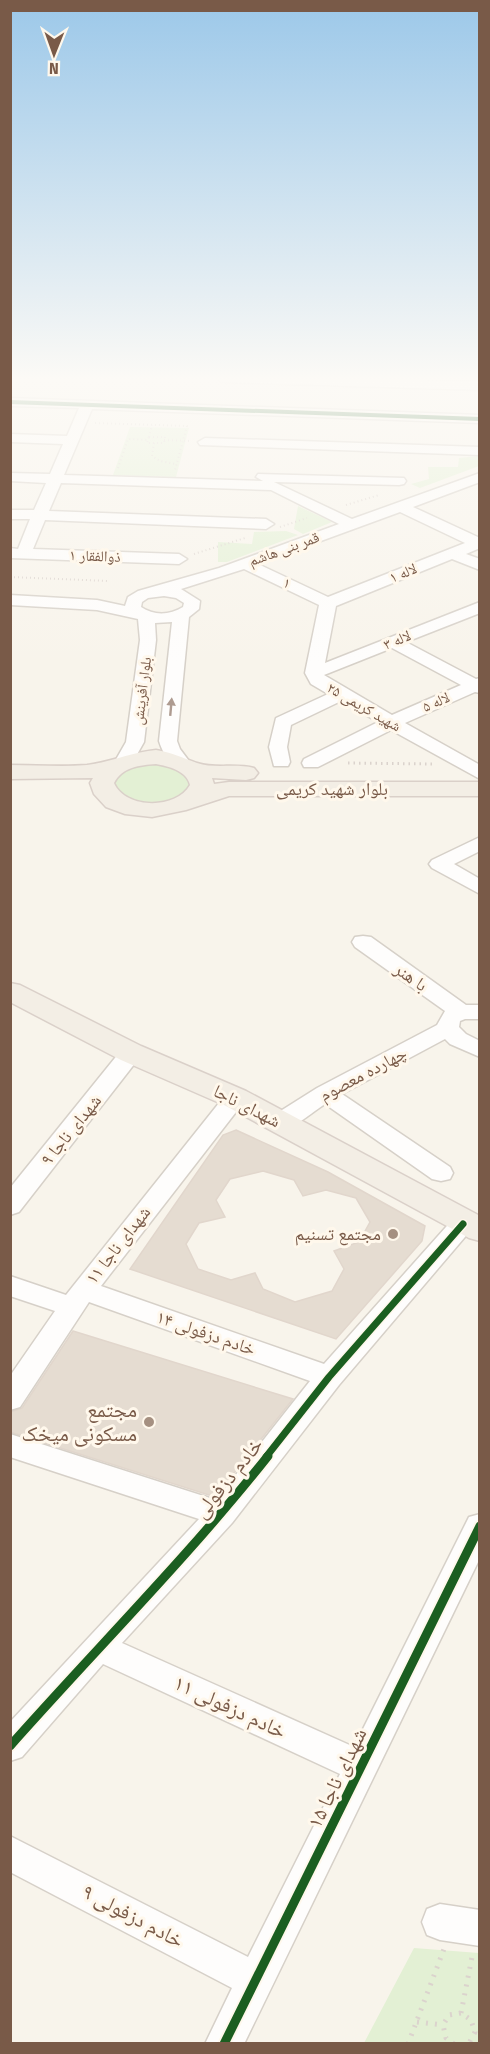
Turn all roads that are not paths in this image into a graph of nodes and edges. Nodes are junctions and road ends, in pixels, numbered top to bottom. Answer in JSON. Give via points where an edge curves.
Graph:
{"nodes":[{"id":1,"x":58,"y":474,"type":"edge"},
{"id":2,"x":235,"y":474,"type":"edge"},
{"id":3,"x":390,"y":474,"type":"edge"},
{"id":4,"x":10,"y":477,"type":"edge"},
{"id":5,"x":480,"y":477,"type":"edge"},
{"id":6,"x":56,"y":478,"type":"junction"},
{"id":7,"x":399,"y":481,"type":"road end"},
{"id":8,"x":224,"y":484,"type":"junction"},
{"id":9,"x":400,"y":506,"type":"junction"},
{"id":10,"x":10,"y":514,"type":"edge"},
{"id":11,"x":40,"y":515,"type":"junction"},
{"id":12,"x":351,"y":524,"type":"junction"},
{"id":13,"x":271,"y":526,"type":"road end"},
{"id":14,"x":479,"y":544,"type":"edge"},
{"id":15,"x":17,"y":554,"type":"edge"},
{"id":16,"x":452,"y":554,"type":"junction"},
{"id":17,"x":179,"y":559,"type":"road end"},
{"id":18,"x":245,"y":564,"type":"junction"},
{"id":19,"x":480,"y":565,"type":"edge"},
{"id":20,"x":225,"y":571,"type":"junction"},
{"id":21,"x":150,"y":593,"type":"junction"},
{"id":22,"x":10,"y":600,"type":"edge"},
{"id":23,"x":67,"y":602,"type":"junction"},
{"id":24,"x":328,"y":603,"type":"junction"},
{"id":25,"x":480,"y":607,"type":"edge"},
{"id":26,"x":187,"y":610,"type":"junction"},
{"id":27,"x":144,"y":615,"type":"junction"},
{"id":28,"x":393,"y":642,"type":"junction"},
{"id":29,"x":314,"y":674,"type":"junction"},
{"id":30,"x":478,"y":685,"type":"edge"},
{"id":31,"x":342,"y":694,"type":"junction"},
{"id":32,"x":392,"y":722,"type":"junction"},
{"id":33,"x":281,"y":762,"type":"dead end"},
{"id":34,"x":311,"y":763,"type":"dead end"},
{"id":35,"x":188,"y":766,"type":"junction"},
{"id":36,"x":10,"y":772,"type":"edge"},
{"id":37,"x":479,"y":773,"type":"edge"},
{"id":38,"x":112,"y":774,"type":"junction"},
{"id":39,"x":48,"y":781,"type":"junction"},
{"id":40,"x":252,"y":781,"type":"junction"},
{"id":41,"x":480,"y":789,"type":"edge"},
{"id":42,"x":10,"y":790,"type":"edge"},
{"id":43,"x":187,"y":801,"type":"junction"},
{"id":44,"x":480,"y":843,"type":"edge"},
{"id":45,"x":480,"y":888,"type":"edge"},
{"id":46,"x":363,"y":942,"type":"dead end"},
{"id":47,"x":12,"y":993,"type":"edge"},
{"id":48,"x":462,"y":1017,"type":"edge"},
{"id":49,"x":479,"y":1050,"type":"edge"},
{"id":50,"x":131,"y":1053,"type":"junction"},
{"id":51,"x":325,"y":1093,"type":"junction"},
{"id":52,"x":235,"y":1098,"type":"junction"},
{"id":53,"x":279,"y":1123,"type":"junction"},
{"id":54,"x":441,"y":1173,"type":"dead end"},
{"id":55,"x":10,"y":1206,"type":"edge"},
{"id":56,"x":472,"y":1227,"type":"edge"},
{"id":57,"x":10,"y":1286,"type":"edge"},
{"id":58,"x":77,"y":1298,"type":"junction"},
{"id":59,"x":330,"y":1377,"type":"junction"},
{"id":60,"x":10,"y":1399,"type":"edge"},
{"id":61,"x":10,"y":1444,"type":"edge"},
{"id":62,"x":222,"y":1514,"type":"junction"},
{"id":63,"x":480,"y":1526,"type":"edge"},
{"id":64,"x":98,"y":1647,"type":"junction"},
{"id":65,"x":10,"y":1746,"type":"edge"},
{"id":66,"x":361,"y":1767,"type":"junction"},
{"id":67,"x":10,"y":1853,"type":"edge"},
{"id":68,"x":255,"y":1980,"type":"junction"},
{"id":69,"x":224,"y":2043,"type":"edge"}],
"edges":[{"from":1,"to":6,"type":"street"},
{"from":2,"to":8,"type":"street","via":[[225,476]]},
{"from":3,"to":7,"type":"street"},
{"from":4,"to":6,"type":"street"},
{"from":5,"to":9,"type":"street","name":"قمر بنی هاشم"},
{"from":6,"to":8,"type":"street"},
{"from":6,"to":11,"type":"street"},
{"from":8,"to":12,"type":"street","via":[[274,486]]},
{"from":9,"to":12,"type":"street","name":"قمر بنی هاشم"},
{"from":9,"to":14,"type":"street"},
{"from":10,"to":11,"type":"street"},
{"from":11,"to":13,"type":"street"},
{"from":11,"to":15,"type":"street"},
{"from":12,"to":18,"type":"street","name":"قمر بنی هاشم"},
{"from":14,"to":16,"type":"street","name":"لاله ۱"},
{"from":15,"to":17,"type":"street","name":"ذوالفقار ۱"},
{"from":16,"to":19,"type":"street"},
{"from":16,"to":24,"type":"street","name":"لاله ۱"},
{"from":18,"to":20,"type":"street","name":"قمر بنی هاشم"},
{"from":18,"to":24,"type":"street","name":"۱"},
{"from":20,"to":21,"type":"street","name":"قمر بنی هاشم"},
{"from":20,"to":26,"type":"street"},
{"from":21,"to":23,"type":"street"},
{"from":21,"to":26,"type":"street","via":[[182,594],[188,597]]},
{"from":21,"to":27,"type":"street","name":"بلوار آفرینش","via":[[138,597],[133,604],[136,612]]},
{"from":22,"to":23,"type":"street"},
{"from":23,"to":27,"type":"street"},
{"from":24,"to":29,"type":"street","name":"شهید کریمی ۲۵"},
{"from":25,"to":28,"type":"street","name":"لاله ۳"},
{"from":26,"to":27,"type":"street","via":[[164,618]]},
{"from":35,"to":26,"type":"street","name":"بلوار آفرینش","one_way":true,"via":[[171,750],[168,741]]},
{"from":27,"to":38,"type":"street","name":"بلوار آفرینش","via":[[148,639],[135,742]]},
{"from":28,"to":29,"type":"street","name":"لاله ۳"},
{"from":28,"to":30,"type":"street"},
{"from":29,"to":31,"type":"street","name":"شهید کریمی ۲۵","via":[[317,680]]},
{"from":30,"to":32,"type":"street","name":"لاله ۵"},
{"from":31,"to":32,"type":"street","name":"شهید کریمی ۲۵"},
{"from":31,"to":33,"type":"street","via":[[282,722],[278,747]]},
{"from":32,"to":34,"type":"street","name":"لاله ۵"},
{"from":32,"to":37,"type":"street","name":"شهید کریمی ۲۵"},
{"from":35,"to":38,"type":"main road","name":"بلوار شهید کریمی","via":[[156,757],[143,758]]},
{"from":35,"to":40,"type":"main road","name":"بلوار شهید کریمی"},
{"from":35,"to":43,"type":"main road","via":[[200,778],[201,786]]},
{"from":36,"to":39,"type":"main road"},
{"from":37,"to":40,"type":"main road","name":"بلوار شهید کریمی"},
{"from":38,"to":39,"type":"main road"},
{"from":38,"to":43,"type":"main road","name":"بلوار شهید کریمی","via":[[109,797],[118,803],[145,809]]},
{"from":39,"to":42,"type":"main road"},
{"from":40,"to":41,"type":"main road","name":"بلوار شهید کریمی"},
{"from":40,"to":43,"type":"main road","name":"بلوار شهید کریمی"},
{"from":44,"to":45,"type":"street","via":[[440,864]]},
{"from":46,"to":48,"type":"street","name":"با هنر"},
{"from":47,"to":50,"type":"main road","name":"شهدای ناجا"},
{"from":48,"to":49,"type":"street","name":"با هنر","via":[[458,1039]]},
{"from":48,"to":51,"type":"street","name":"چهارده معصوم"},
{"from":50,"to":52,"type":"main road","name":"شهدای ناجا"},
{"from":50,"to":55,"type":"street","name":"شهدای ناجا ۹"},
{"from":51,"to":53,"type":"street","name":"چهارده معصوم"},
{"from":51,"to":54,"type":"street"},
{"from":52,"to":53,"type":"main road","name":"شهدای ناجا"},
{"from":52,"to":58,"type":"street","name":"شهدای ناجا ۱۱"},
{"from":53,"to":56,"type":"main road","name":"شهدای ناجا"},
{"from":56,"to":59,"type":"street","name":"خادم دزفولی"},
{"from":57,"to":58,"type":"street","name":"خادم دزفولی ۱۴"},
{"from":58,"to":59,"type":"street","name":"خادم دزفولی ۱۴"},
{"from":58,"to":60,"type":"street","name":"شهدای ناجا ۱۱"},
{"from":59,"to":62,"type":"street","name":"خادم دزفولی"},
{"from":61,"to":62,"type":"street"},
{"from":62,"to":64,"type":"street","name":"خادم دزفولی"},
{"from":63,"to":66,"type":"street","name":"شهدای ناجا ۱۵"},
{"from":64,"to":65,"type":"street","name":"خادم دزفولی"},
{"from":64,"to":66,"type":"street","name":"خادم دزفولی ۱۱"},
{"from":66,"to":68,"type":"street","name":"شهدای ناجا ۱۵"},
{"from":67,"to":68,"type":"street","name":"خادم دزفولی ۹"},
{"from":68,"to":69,"type":"street","name":"شهدای ناجا ۱۵"}]}
